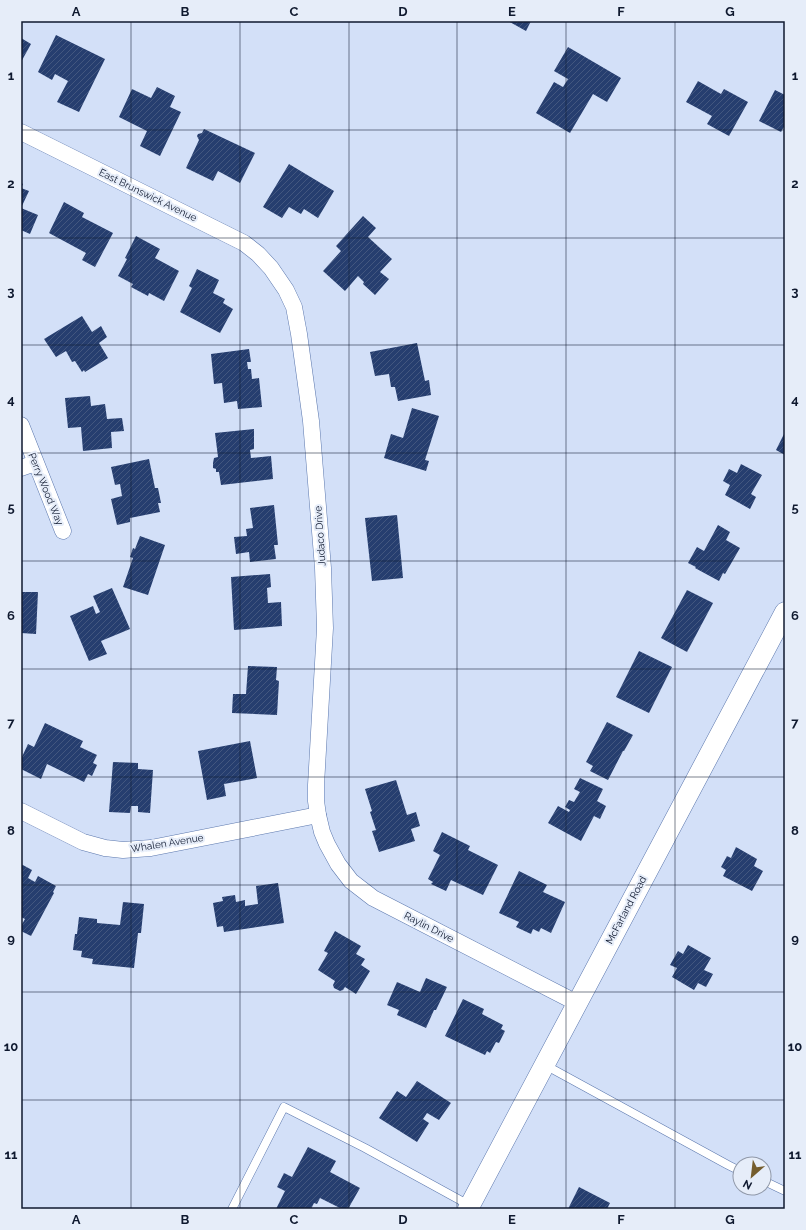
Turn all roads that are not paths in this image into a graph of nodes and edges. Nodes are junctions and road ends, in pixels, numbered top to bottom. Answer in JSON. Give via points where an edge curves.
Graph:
{"nodes":[{"id":1,"x":21,"y":132,"type":"edge"},
{"id":2,"x":269,"y":265,"type":"joint"},
{"id":3,"x":21,"y":425,"type":"edge"},
{"id":4,"x":28,"y":466,"type":"edge"},
{"id":5,"x":63,"y":531,"type":"dead end"},
{"id":6,"x":785,"y":612,"type":"edge"},
{"id":7,"x":21,"y":812,"type":"edge"},
{"id":8,"x":318,"y":815,"type":"junction"},
{"id":9,"x":577,"y":1003,"type":"junction"},
{"id":10,"x":544,"y":1064,"type":"junction"},
{"id":11,"x":732,"y":1167,"type":"edge"},
{"id":12,"x":772,"y":1185,"type":"edge"},
{"id":13,"x":785,"y":1191,"type":"edge"},
{"id":14,"x":469,"y":1207,"type":"edge"},
{"id":15,"x":232,"y":1209,"type":"edge"}],
"edges":[{"from":1,"to":2,"type":"street","name":"East Brunswick Avenue","via":[[244,243]]},
{"from":2,"to":8,"type":"street","name":"Judaco Drive","via":[[294,307],[311,422],[323,568],[325,628],[316,786]]},
{"from":3,"to":4,"type":"street","name":"Perry Wood Way"},
{"from":4,"to":5,"type":"street","name":"Perry Wood Way"},
{"from":6,"to":9,"type":"street","name":"McFarland Road"},
{"from":7,"to":8,"type":"street","name":"Whalen Avenue","via":[[83,842],[123,850],[151,848]]},
{"from":8,"to":9,"type":"street","name":"Raylin Drive","via":[[322,832],[338,864],[351,881],[373,898]]},
{"from":9,"to":10,"type":"street","name":"McFarland Road"},
{"from":10,"to":11,"type":"lane"},
{"from":10,"to":14,"type":"street","name":"McFarland Road"},
{"from":12,"to":13,"type":"lane"},
{"from":14,"to":15,"type":"lane","via":[[365,1148],[284,1107]]}]}
